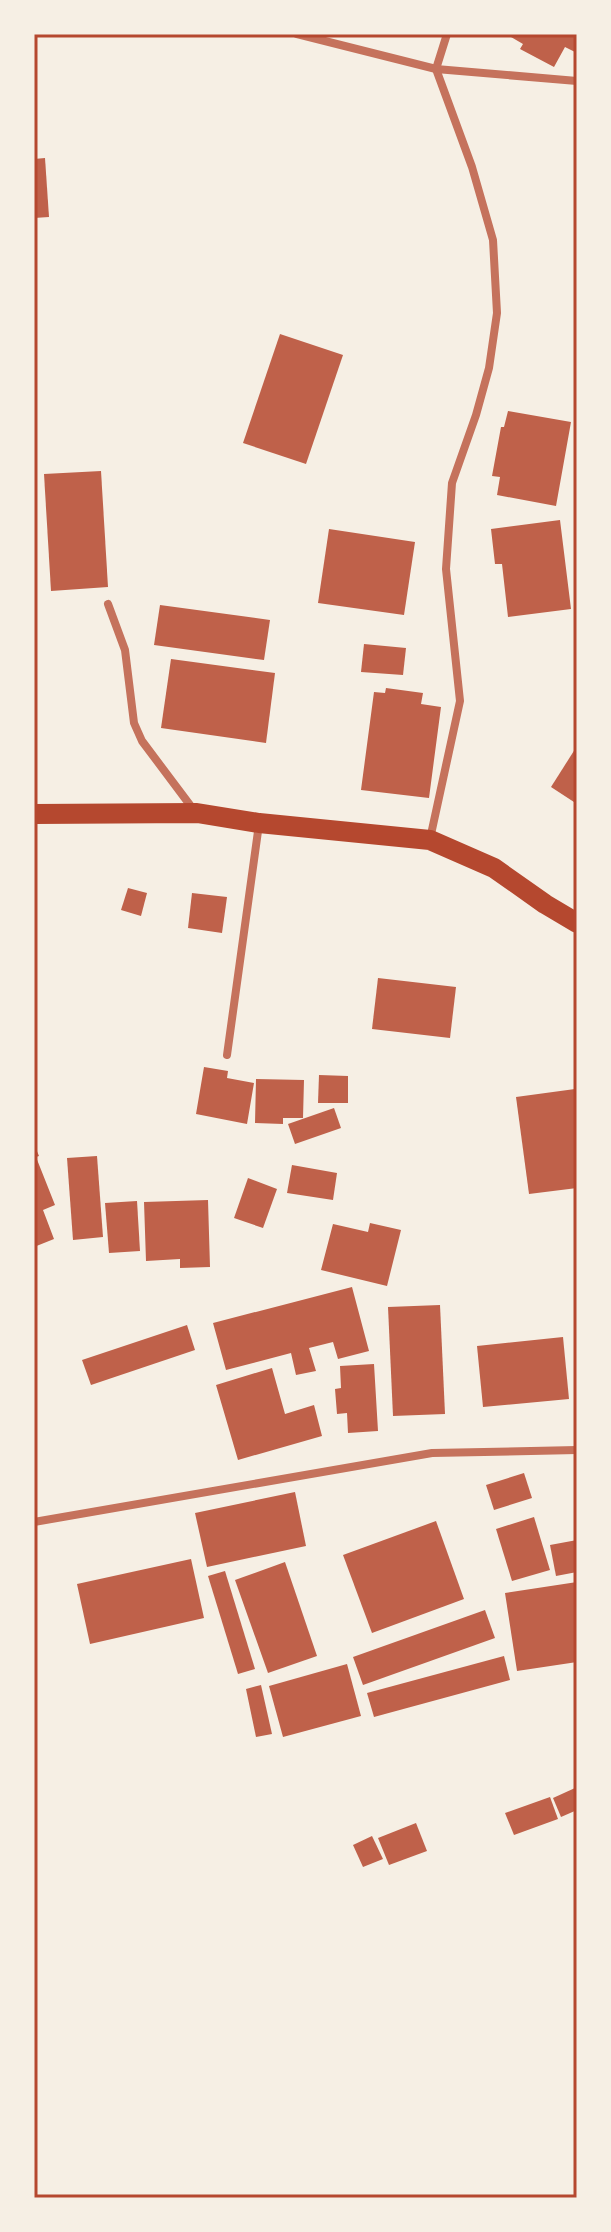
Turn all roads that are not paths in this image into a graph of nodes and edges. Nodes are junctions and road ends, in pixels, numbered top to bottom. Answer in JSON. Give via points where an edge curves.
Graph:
{"nodes":[{"id":1,"x":297,"y":34,"type":"edge"},
{"id":2,"x":447,"y":34,"type":"edge"},
{"id":3,"x":436,"y":69,"type":"junction"},
{"id":4,"x":577,"y":81,"type":"edge"},
{"id":5,"x":108,"y":604,"type":"dead end"},
{"id":6,"x":197,"y":813,"type":"junction"},
{"id":7,"x":34,"y":814,"type":"edge"},
{"id":8,"x":259,"y":823,"type":"junction"},
{"id":9,"x":430,"y":840,"type":"junction"},
{"id":10,"x":577,"y":923,"type":"edge"},
{"id":11,"x":227,"y":1055,"type":"dead end"},
{"id":12,"x":577,"y":1450,"type":"edge"},
{"id":13,"x":34,"y":1522,"type":"edge"}],
"edges":[{"from":1,"to":3,"type":"street"},
{"from":2,"to":3,"type":"street"},
{"from":3,"to":4,"type":"street"},
{"from":3,"to":9,"type":"street","via":[[493,240],[497,313],[489,368],[452,483],[446,569],[460,701]]},
{"from":5,"to":6,"type":"street","via":[[125,650],[134,723]]},
{"from":6,"to":7,"type":"main road"},
{"from":6,"to":8,"type":"main road"},
{"from":8,"to":9,"type":"main road"},
{"from":8,"to":11,"type":"street"},
{"from":9,"to":10,"type":"main road","via":[[494,868]]},
{"from":12,"to":13,"type":"street","via":[[432,1453]]}]}
